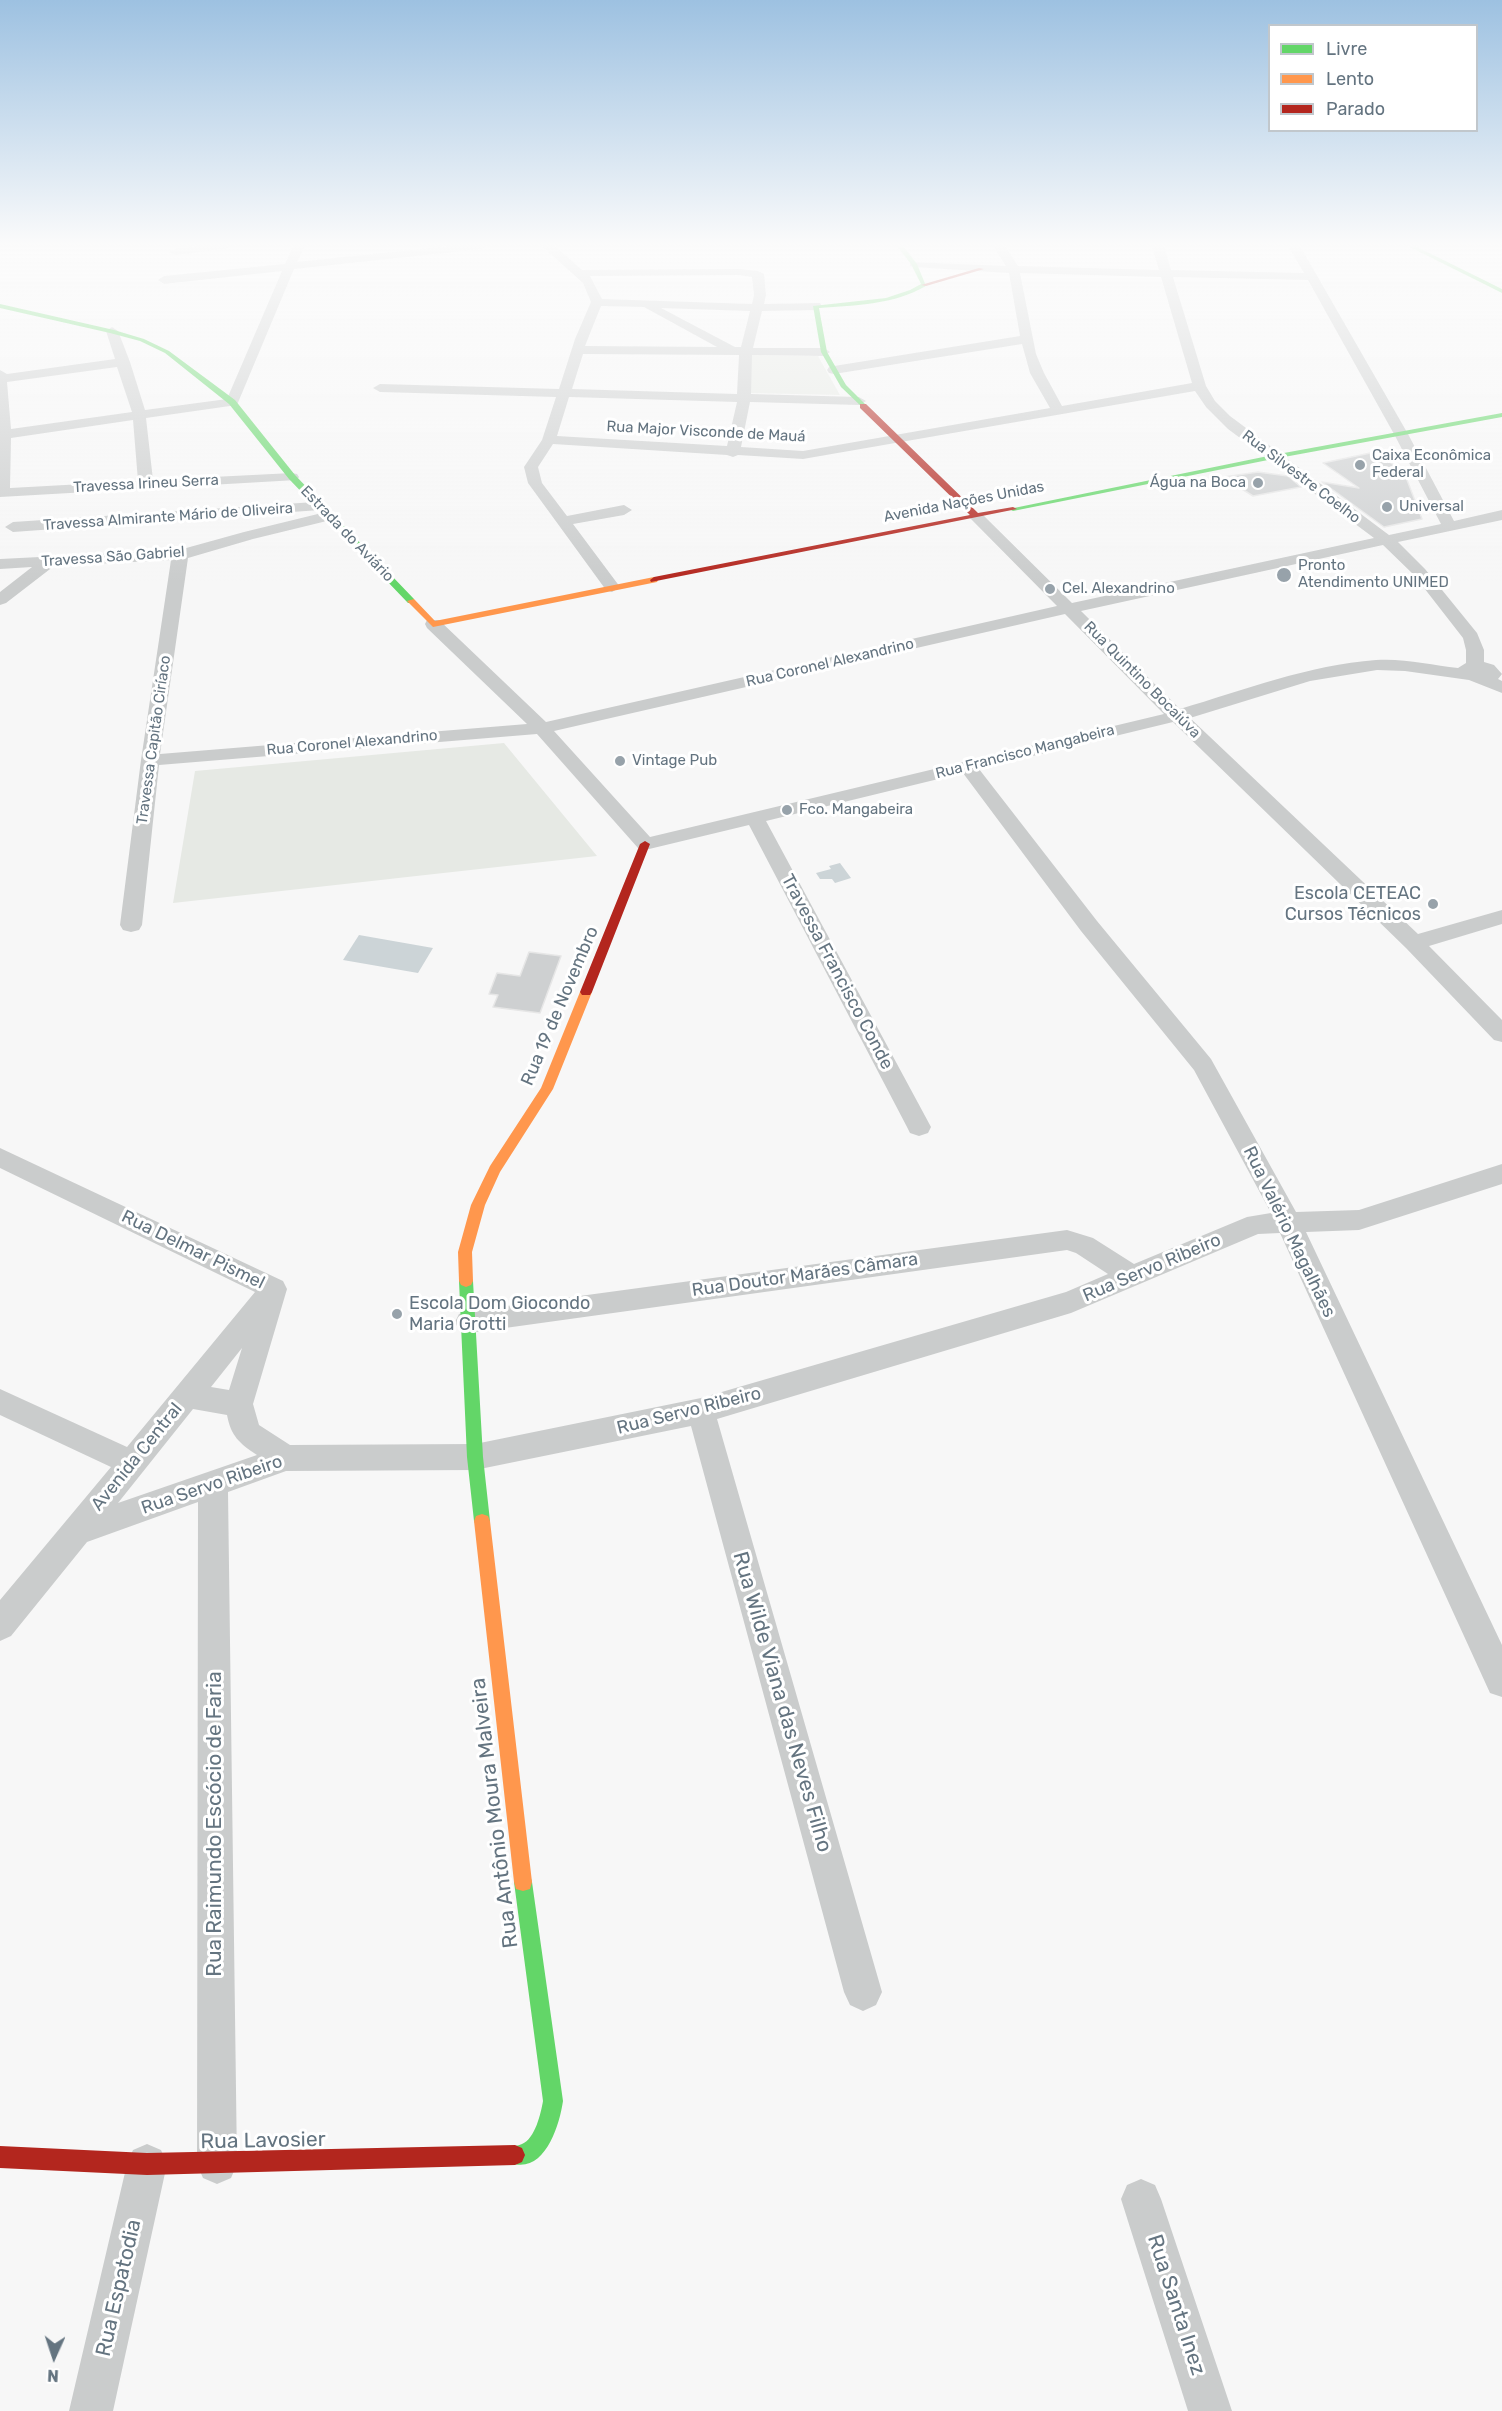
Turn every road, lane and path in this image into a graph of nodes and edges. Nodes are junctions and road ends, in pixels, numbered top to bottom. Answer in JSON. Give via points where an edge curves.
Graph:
{"nodes":[{"id":1,"x":123,"y":359,"type":"edge"},
{"id":2,"x":174,"y":359,"type":"edge"},
{"id":3,"x":250,"y":359,"type":"edge"},
{"id":4,"x":575,"y":359,"type":"edge"},
{"id":5,"x":740,"y":359,"type":"edge"},
{"id":6,"x":828,"y":359,"type":"edge"},
{"id":7,"x":906,"y":359,"type":"edge"},
{"id":8,"x":1032,"y":359,"type":"edge"},
{"id":9,"x":1191,"y":359,"type":"edge"},
{"id":10,"x":1358,"y":359,"type":"edge"},
{"id":11,"x":124,"y":362,"type":"junction"},
{"id":12,"x":834,"y":370,"type":"junction"},
{"id":13,"x":0,"y":374,"type":"edge"},
{"id":14,"x":0,"y":379,"type":"edge"},
{"id":15,"x":1199,"y":386,"type":"junction"},
{"id":16,"x":380,"y":388,"type":"dead end"},
{"id":17,"x":564,"y":394,"type":"junction"},
{"id":18,"x":744,"y":399,"type":"junction"},
{"id":19,"x":859,"y":401,"type":"junction"},
{"id":20,"x":232,"y":402,"type":"junction"},
{"id":21,"x":1058,"y":410,"type":"junction"},
{"id":22,"x":139,"y":414,"type":"junction"},
{"id":23,"x":1502,"y":415,"type":"edge"},
{"id":24,"x":2,"y":434,"type":"edge"},
{"id":25,"x":1401,"y":434,"type":"junction"},
{"id":26,"x":897,"y":440,"type":"junction"},
{"id":27,"x":549,"y":441,"type":"junction"},
{"id":28,"x":733,"y":453,"type":"junction"},
{"id":29,"x":1273,"y":457,"type":"junction"},
{"id":30,"x":292,"y":477,"type":"junction"},
{"id":31,"x":146,"y":484,"type":"junction"},
{"id":32,"x":1,"y":493,"type":"edge"},
{"id":33,"x":624,"y":510,"type":"dead end"},
{"id":34,"x":326,"y":511,"type":"junction"},
{"id":35,"x":1502,"y":515,"type":"edge"},
{"id":36,"x":976,"y":516,"type":"junction"},
{"id":37,"x":565,"y":521,"type":"junction"},
{"id":38,"x":1449,"y":525,"type":"junction"},
{"id":39,"x":14,"y":527,"type":"dead end"},
{"id":40,"x":1387,"y":540,"type":"junction"},
{"id":41,"x":180,"y":555,"type":"junction"},
{"id":42,"x":49,"y":562,"type":"junction"},
{"id":43,"x":0,"y":564,"type":"edge"},
{"id":44,"x":612,"y":587,"type":"junction"},
{"id":45,"x":0,"y":600,"type":"edge"},
{"id":46,"x":1070,"y":609,"type":"junction"},
{"id":47,"x":433,"y":624,"type":"junction"},
{"id":48,"x":1485,"y":672,"type":"edge"},
{"id":49,"x":1177,"y":716,"type":"junction"},
{"id":50,"x":542,"y":728,"type":"junction"},
{"id":51,"x":150,"y":760,"type":"junction"},
{"id":52,"x":967,"y":766,"type":"junction"},
{"id":53,"x":755,"y":818,"type":"junction"},
{"id":54,"x":645,"y":844,"type":"junction"},
{"id":55,"x":1502,"y":917,"type":"edge"},
{"id":56,"x":131,"y":925,"type":"dead end"},
{"id":57,"x":1414,"y":943,"type":"junction"},
{"id":58,"x":1502,"y":1034,"type":"edge"},
{"id":59,"x":919,"y":1127,"type":"dead end"},
{"id":60,"x":0,"y":1157,"type":"edge"},
{"id":61,"x":1502,"y":1174,"type":"edge"},
{"id":62,"x":1286,"y":1222,"type":"junction"},
{"id":63,"x":1132,"y":1276,"type":"junction"},
{"id":64,"x":274,"y":1289,"type":"junction"},
{"id":65,"x":469,"y":1322,"type":"junction"},
{"id":66,"x":186,"y":1396,"type":"junction"},
{"id":67,"x":0,"y":1401,"type":"edge"},
{"id":68,"x":239,"y":1404,"type":"junction"},
{"id":69,"x":700,"y":1411,"type":"junction"},
{"id":70,"x":475,"y":1457,"type":"junction"},
{"id":71,"x":286,"y":1458,"type":"junction"},
{"id":72,"x":130,"y":1462,"type":"junction"},
{"id":73,"x":213,"y":1485,"type":"junction"},
{"id":74,"x":77,"y":1531,"type":"junction"},
{"id":75,"x":0,"y":1624,"type":"edge"},
{"id":76,"x":1502,"y":1681,"type":"edge"},
{"id":77,"x":863,"y":1992,"type":"dead end"},
{"id":78,"x":526,"y":2155,"type":"joint"},
{"id":79,"x":0,"y":2157,"type":"edge"},
{"id":80,"x":147,"y":2164,"type":"junction"},
{"id":81,"x":217,"y":2164,"type":"junction"},
{"id":82,"x":1141,"y":2199,"type":"dead end"},
{"id":83,"x":91,"y":2411,"type":"edge"},
{"id":84,"x":1210,"y":2411,"type":"edge"}],
"edges":[{"from":1,"to":11,"type":"street"},
{"from":2,"to":20,"type":"street","name":"Estrada do Aviário"},
{"from":3,"to":20,"type":"street"},
{"from":4,"to":17,"type":"street"},
{"from":5,"to":18,"type":"street"},
{"from":6,"to":12,"type":"street","name":"Rua Quintino Bocaiúva"},
{"from":7,"to":12,"type":"street"},
{"from":8,"to":21,"type":"street"},
{"from":9,"to":15,"type":"street","name":"Rua Silvestre Coelho"},
{"from":10,"to":25,"type":"street"},
{"from":11,"to":14,"type":"street"},
{"from":11,"to":22,"type":"street"},
{"from":12,"to":19,"type":"street","name":"Rua Quintino Bocaiúva","via":[[843,386]]},
{"from":13,"to":14,"type":"street"},
{"from":14,"to":24,"type":"street"},
{"from":15,"to":21,"type":"street","name":"Rua Major Visconde de Mauá"},
{"from":15,"to":29,"type":"street","name":"Rua Silvestre Coelho","via":[[1218,414]]},
{"from":16,"to":17,"type":"street"},
{"from":17,"to":18,"type":"street"},
{"from":17,"to":27,"type":"street"},
{"from":18,"to":19,"type":"street"},
{"from":18,"to":28,"type":"street"},
{"from":19,"to":26,"type":"street","name":"Rua Quintino Bocaiúva"},
{"from":20,"to":22,"type":"street"},
{"from":20,"to":30,"type":"street","name":"Estrada do Aviário"},
{"from":21,"to":26,"type":"street","name":"Rua Major Visconde de Mauá"},
{"from":22,"to":24,"type":"street"},
{"from":22,"to":31,"type":"street"},
{"from":23,"to":25,"type":"street","name":"Avenida Nações Unidas"},
{"from":24,"to":32,"type":"street"},
{"from":25,"to":29,"type":"street","name":"Avenida Nações Unidas"},
{"from":25,"to":38,"type":"street"},
{"from":26,"to":28,"type":"street","name":"Rua Major Visconde de Mauá","via":[[802,455]]},
{"from":26,"to":36,"type":"street","name":"Rua Quintino Bocaiúva"},
{"from":27,"to":28,"type":"street","name":"Rua Major Visconde de Mauá"},
{"from":27,"to":37,"type":"street","via":[[531,467],[531,475]]},
{"from":29,"to":36,"type":"street","name":"Avenida Nações Unidas"},
{"from":29,"to":40,"type":"street","name":"Rua Silvestre Coelho"},
{"from":30,"to":31,"type":"street","name":"Travessa Irineu Serra"},
{"from":30,"to":34,"type":"street","name":"Estrada do Aviário"},
{"from":31,"to":32,"type":"street","name":"Travessa Irineu Serra"},
{"from":33,"to":37,"type":"street"},
{"from":34,"to":39,"type":"street","name":"Travessa Almirante Mário de Oliveira"},
{"from":34,"to":41,"type":"street","name":"Travessa São Gabriel"},
{"from":34,"to":47,"type":"street","name":"Estrada do Aviário"},
{"from":35,"to":38,"type":"street","name":"Rua Coronel Alexandrino"},
{"from":36,"to":44,"type":"street","name":"Avenida Nações Unidas"},
{"from":36,"to":46,"type":"street","name":"Rua Quintino Bocaiúva"},
{"from":37,"to":44,"type":"street"},
{"from":38,"to":40,"type":"street","name":"Rua Coronel Alexandrino"},
{"from":40,"to":46,"type":"street","name":"Rua Coronel Alexandrino"},
{"from":40,"to":48,"type":"street","name":"Rua Silvestre Coelho","via":[[1471,637]]},
{"from":41,"to":42,"type":"street","name":"Travessa São Gabriel"},
{"from":41,"to":51,"type":"street","name":"Travessa Capitão Ciríaco"},
{"from":42,"to":43,"type":"street","name":"Travessa São Gabriel"},
{"from":42,"to":45,"type":"street"},
{"from":44,"to":47,"type":"street","name":"Avenida Nações Unidas"},
{"from":46,"to":49,"type":"street","name":"Rua Quintino Bocaiúva"},
{"from":46,"to":50,"type":"street","name":"Rua Coronel Alexandrino"},
{"from":47,"to":50,"type":"street","name":"Estrada do Aviário"},
{"from":48,"to":49,"type":"street","name":"Rua Francisco Mangabeira","via":[[1377,665],[1308,676]]},
{"from":49,"to":52,"type":"street","name":"Rua Francisco Mangabeira"},
{"from":49,"to":57,"type":"street","name":"Rua Quintino Bocaiúva"},
{"from":50,"to":51,"type":"street","name":"Rua Coronel Alexandrino"},
{"from":50,"to":54,"type":"street","name":"Estrada do Aviário"},
{"from":51,"to":56,"type":"street","name":"Travessa Capitão Ciríaco"},
{"from":52,"to":53,"type":"street","name":"Rua Francisco Mangabeira"},
{"from":52,"to":62,"type":"street","name":"Rua Valério Magalhães","via":[[1089,926],[1203,1065],[1277,1198]]},
{"from":53,"to":54,"type":"street","name":"Rua Francisco Mangabeira"},
{"from":53,"to":59,"type":"street","name":"Travessa Francisco Conde"},
{"from":54,"to":65,"type":"street","name":"Rua 19 de Novembro","via":[[547,1089],[495,1170],[478,1206],[465,1252]]},
{"from":55,"to":57,"type":"street"},
{"from":57,"to":58,"type":"street","name":"Rua Quintino Bocaiúva"},
{"from":60,"to":64,"type":"street","name":"Rua Delmar Pismel"},
{"from":61,"to":62,"type":"street","name":"Rua Servo Ribeiro","via":[[1359,1220]]},
{"from":62,"to":63,"type":"street","name":"Rua Servo Ribeiro","via":[[1256,1224]]},
{"from":62,"to":76,"type":"street","name":"Rua Valério Magalhães"},
{"from":63,"to":65,"type":"street","name":"Rua Doutor Marães Câmara","via":[[1084,1245],[1067,1240]]},
{"from":63,"to":69,"type":"street","name":"Rua Servo Ribeiro","via":[[1071,1302]]},
{"from":64,"to":66,"type":"street","name":"Avenida Central"},
{"from":64,"to":68,"type":"street","name":"Rua Delmar Pismel"},
{"from":65,"to":70,"type":"street","name":"Rua 19 de Novembro"},
{"from":66,"to":68,"type":"street"},
{"from":66,"to":72,"type":"street","name":"Avenida Central"},
{"from":67,"to":72,"type":"street"},
{"from":68,"to":71,"type":"street","via":[[249,1434]]},
{"from":69,"to":70,"type":"street","name":"Rua Servo Ribeiro"},
{"from":69,"to":77,"type":"street","name":"Rua Wilde Viana das Neves Filho"},
{"from":70,"to":71,"type":"street","name":"Rua Servo Ribeiro"},
{"from":70,"to":78,"type":"street","name":"Rua Antônio Moura Malveira","via":[[528,1922],[553,2101],[550,2125],[542,2141]]},
{"from":71,"to":73,"type":"street","name":"Rua Servo Ribeiro"},
{"from":72,"to":74,"type":"street","name":"Avenida Central"},
{"from":73,"to":74,"type":"street","name":"Rua Servo Ribeiro"},
{"from":73,"to":81,"type":"street","name":"Rua Raimundo Escócio de Faria"},
{"from":74,"to":75,"type":"street","name":"Avenida Central"},
{"from":78,"to":81,"type":"street","name":"Rua Lavosier"},
{"from":79,"to":80,"type":"street","name":"Rua Lavosier"},
{"from":80,"to":81,"type":"street","name":"Rua Lavosier"},
{"from":80,"to":83,"type":"street","name":"Rua Espatodia"},
{"from":82,"to":84,"type":"street","name":"Rua Santa Inez"}]}
